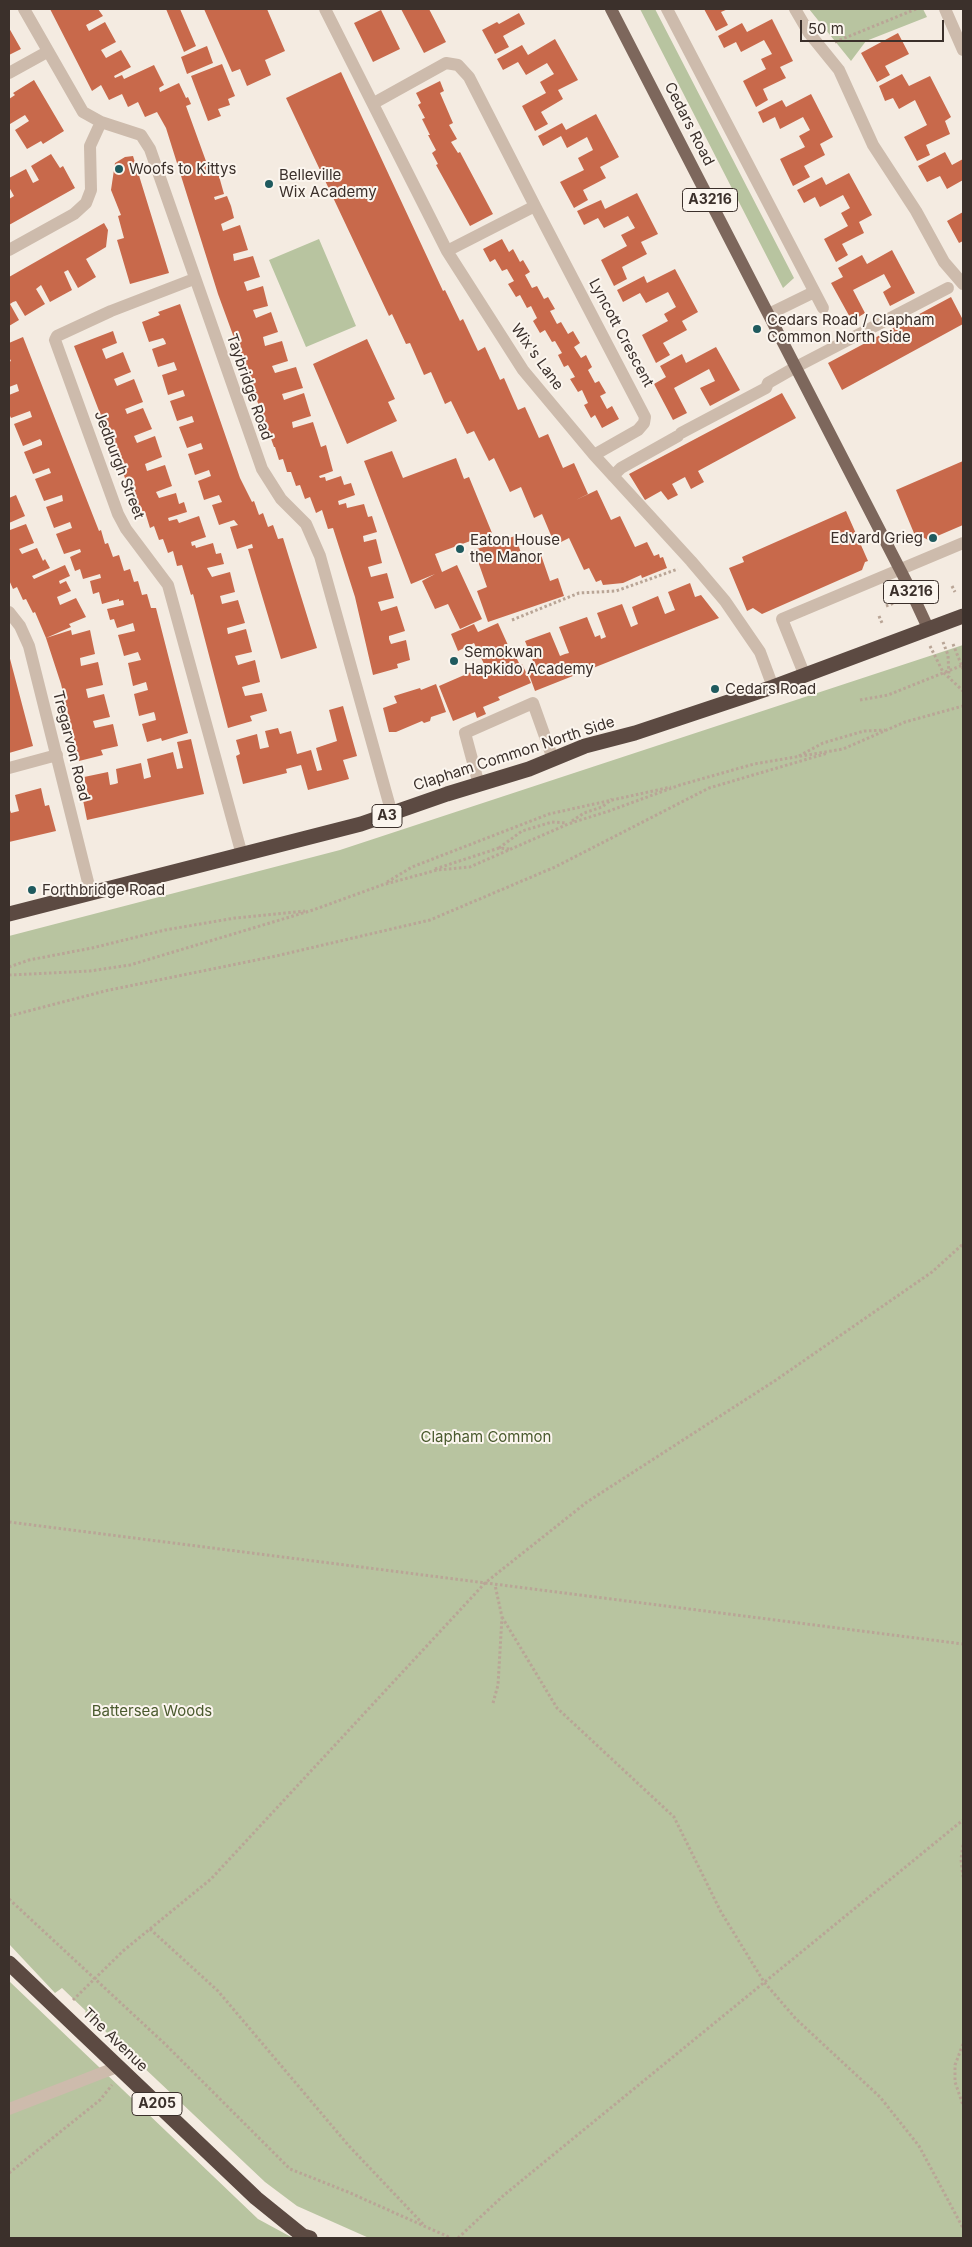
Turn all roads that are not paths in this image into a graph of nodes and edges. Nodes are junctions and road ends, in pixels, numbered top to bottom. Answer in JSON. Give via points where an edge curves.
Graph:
{"nodes":[{"id":1,"x":24,"y":9,"type":"edge"},
{"id":2,"x":325,"y":9,"type":"edge"},
{"id":3,"x":611,"y":9,"type":"edge"},
{"id":4,"x":668,"y":9,"type":"edge"},
{"id":5,"x":795,"y":9,"type":"edge"},
{"id":6,"x":946,"y":9,"type":"edge"},
{"id":7,"x":963,"y":50,"type":"edge"},
{"id":8,"x":47,"y":52,"type":"junction"},
{"id":9,"x":9,"y":73,"type":"edge"},
{"id":10,"x":374,"y":103,"type":"junction"},
{"id":11,"x":101,"y":122,"type":"junction"},
{"id":12,"x":535,"y":206,"type":"junction"},
{"id":13,"x":9,"y":250,"type":"edge"},
{"id":14,"x":447,"y":251,"type":"junction"},
{"id":15,"x":194,"y":279,"type":"junction"},
{"id":16,"x":963,"y":284,"type":"edge"},
{"id":17,"x":948,"y":288,"type":"dead end"},
{"id":18,"x":814,"y":292,"type":"junction"},
{"id":19,"x":823,"y":308,"type":"dead end"},
{"id":20,"x":769,"y":314,"type":"junction"},
{"id":21,"x":796,"y":367,"type":"junction"},
{"id":22,"x":594,"y":455,"type":"junction"},
{"id":23,"x":613,"y":476,"type":"junction"},
{"id":24,"x":963,"y":543,"type":"edge"},
{"id":25,"x":900,"y":569,"type":"junction"},
{"id":26,"x":9,"y":612,"type":"edge"},
{"id":27,"x":963,"y":616,"type":"edge"},
{"id":28,"x":928,"y":628,"type":"junction"},
{"id":29,"x":805,"y":676,"type":"junction"},
{"id":30,"x":773,"y":687,"type":"junction"},
{"id":31,"x":57,"y":755,"type":"junction"},
{"id":32,"x":553,"y":759,"type":"junction"},
{"id":33,"x":9,"y":768,"type":"edge"},
{"id":34,"x":480,"y":785,"type":"junction"},
{"id":35,"x":392,"y":814,"type":"junction"},
{"id":36,"x":242,"y":856,"type":"junction"},
{"id":37,"x":90,"y":894,"type":"junction"},
{"id":38,"x":9,"y":914,"type":"edge"},
{"id":39,"x":9,"y":1963,"type":"edge"},
{"id":40,"x":117,"y":2067,"type":"junction"},
{"id":41,"x":9,"y":2109,"type":"edge"},
{"id":42,"x":310,"y":2238,"type":"edge"}],
"edges":[{"from":1,"to":8,"type":"street","name":"Taybridge Road"},
{"from":2,"to":10,"type":"street","name":"Wix's Lane"},
{"from":3,"to":20,"type":"main road","name":"Cedars Road","number":"A3216"},
{"from":4,"to":18,"type":"street"},
{"from":5,"to":16,"type":"street","via":[[809,33],[839,70],[873,145],[916,211],[944,262]]},
{"from":6,"to":7,"type":"street"},
{"from":8,"to":9,"type":"street"},
{"from":8,"to":11,"type":"street","name":"Taybridge Road","via":[[83,112]]},
{"from":10,"to":12,"type":"street","name":"Lyncott Crescent","via":[[446,63],[458,65],[469,77]]},
{"from":10,"to":14,"type":"street","name":"Wix's Lane"},
{"from":11,"to":13,"type":"street","via":[[90,146],[91,190],[86,203],[74,214]]},
{"from":11,"to":15,"type":"street","name":"Taybridge Road","via":[[145,139]]},
{"from":12,"to":14,"type":"street"},
{"from":12,"to":22,"type":"street","name":"Lyncott Crescent","via":[[645,417],[638,430]]},
{"from":14,"to":22,"type":"street","name":"Wix's Lane","via":[[522,370]]},
{"from":15,"to":35,"type":"street","name":"Taybridge Road","via":[[262,469],[281,499],[306,524],[320,556]]},
{"from":15,"to":36,"type":"street","name":"Jedburgh Street","via":[[112,311],[57,336],[55,340],[118,514],[168,585]]},
{"from":17,"to":21,"type":"street"},
{"from":18,"to":19,"type":"street"},
{"from":18,"to":20,"type":"street"},
{"from":20,"to":21,"type":"main road","name":"Cedars Road","number":"A3216"},
{"from":21,"to":23,"type":"street","via":[[768,383],[766,388],[621,468]]},
{"from":21,"to":25,"type":"main road","name":"Cedars Road","number":"A3216"},
{"from":22,"to":23,"type":"street","name":"Wix's Lane"},
{"from":23,"to":30,"type":"street","name":"Wix's Lane","via":[[691,561],[750,635],[765,662]]},
{"from":24,"to":25,"type":"street"},
{"from":25,"to":28,"type":"main road","name":"Cedars Road","number":"A3216"},
{"from":25,"to":29,"type":"street","via":[[782,620]]},
{"from":26,"to":31,"type":"street","name":"Tregarvon Road","via":[[29,646]]},
{"from":27,"to":28,"type":"highway","name":"Clapham Common North Side","number":"A3"},
{"from":28,"to":29,"type":"highway","name":"Clapham Common North Side","number":"A3","via":[[902,641]]},
{"from":29,"to":30,"type":"highway","name":"Clapham Common North Side","number":"A3"},
{"from":30,"to":32,"type":"highway","name":"Clapham Common North Side","number":"A3"},
{"from":31,"to":33,"type":"street"},
{"from":31,"to":37,"type":"street","name":"Tregarvon Road"},
{"from":32,"to":34,"type":"highway","name":"Clapham Common North Side","number":"A3"},
{"from":32,"to":34,"type":"street","via":[[533,703],[464,733]]},
{"from":34,"to":35,"type":"highway","name":"Clapham Common North Side","number":"A3"},
{"from":35,"to":36,"type":"highway","name":"Clapham Common North Side","number":"A3"},
{"from":36,"to":37,"type":"highway","name":"Clapham Common North Side","number":"A3"},
{"from":37,"to":38,"type":"highway","name":"Clapham Common North Side","number":"A3"},
{"from":39,"to":40,"type":"highway","name":"The Avenue","number":"A205"},
{"from":40,"to":41,"type":"street"},
{"from":40,"to":42,"type":"highway","name":"The Avenue","number":"A205","via":[[256,2198],[303,2236]]}]}
